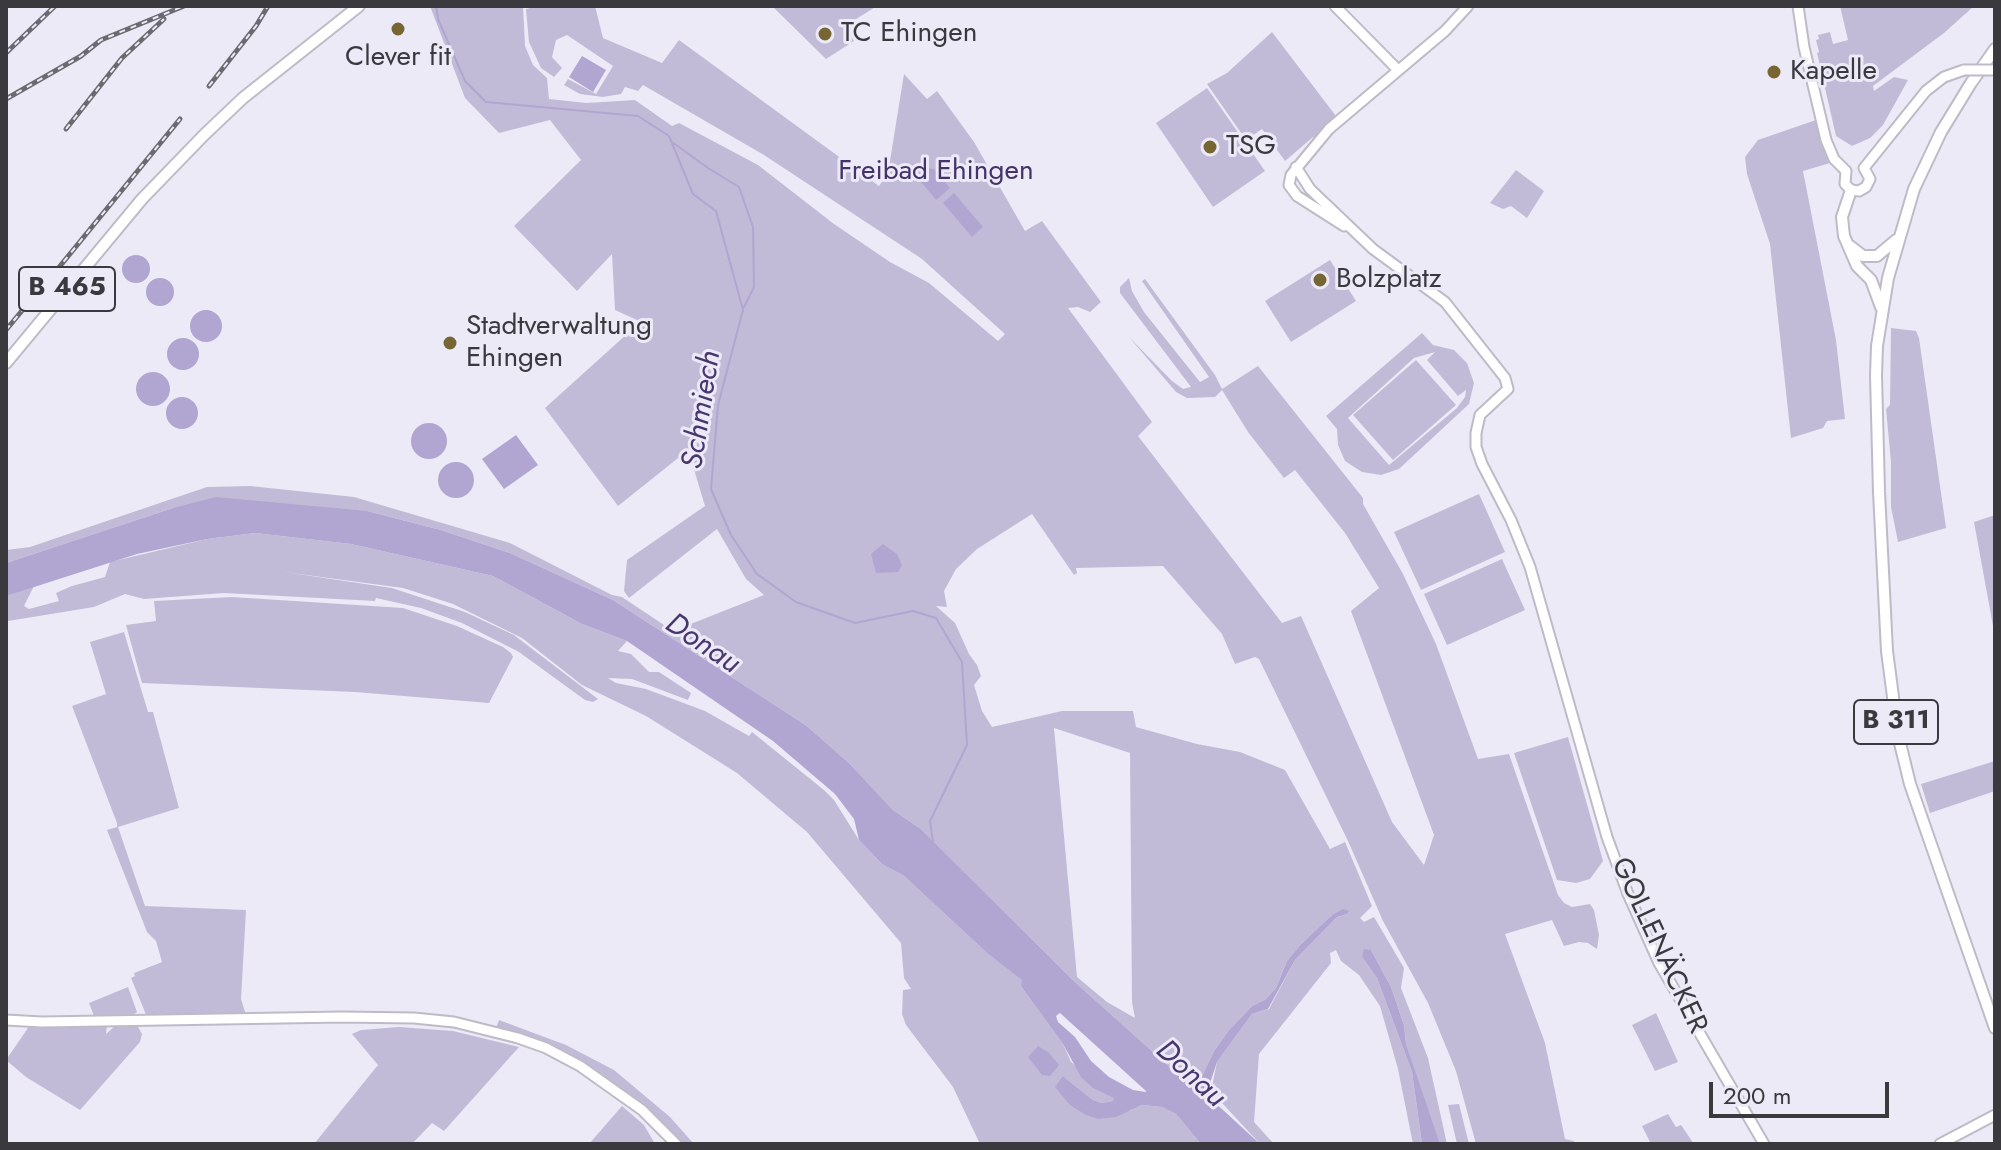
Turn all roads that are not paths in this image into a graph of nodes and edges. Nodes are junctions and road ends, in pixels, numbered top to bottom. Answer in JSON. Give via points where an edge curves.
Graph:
{"nodes":[{"id":1,"x":359,"y":6,"type":"edge"},
{"id":2,"x":1335,"y":6,"type":"edge"},
{"id":3,"x":1468,"y":6,"type":"edge"},
{"id":4,"x":1798,"y":6,"type":"edge"},
{"id":5,"x":1995,"y":49,"type":"edge"},
{"id":6,"x":1398,"y":70,"type":"junction"},
{"id":7,"x":1995,"y":70,"type":"edge"},
{"id":8,"x":1864,"y":168,"type":"junction"},
{"id":9,"x":1846,"y":171,"type":"junction"},
{"id":10,"x":1851,"y":190,"type":"junction"},
{"id":11,"x":1898,"y":239,"type":"junction"},
{"id":12,"x":1845,"y":241,"type":"junction"},
{"id":13,"x":1882,"y":308,"type":"junction"},
{"id":14,"x":6,"y":363,"type":"edge"},
{"id":15,"x":6,"y":1020,"type":"edge"},
{"id":16,"x":1995,"y":1028,"type":"edge"},
{"id":17,"x":1995,"y":1115,"type":"edge"},
{"id":18,"x":676,"y":1144,"type":"edge"},
{"id":19,"x":1764,"y":1144,"type":"edge"},
{"id":20,"x":1940,"y":1144,"type":"edge"}],
"edges":[{"from":1,"to":14,"type":"main road","number":"B 465","via":[[204,135],[142,199]]},
{"from":2,"to":6,"type":"street"},
{"from":3,"to":6,"type":"street"},
{"from":4,"to":9,"type":"street","via":[[1826,140]]},
{"from":5,"to":11,"type":"main road","number":"B 311","via":[[1941,132]]},
{"from":6,"to":19,"type":"street","name":"GOLLENÄCKER","via":[[1329,129],[1294,171],[1289,185],[1445,302],[1509,386],[1480,415],[1476,447],[1526,557],[1617,866],[1654,952]]},
{"from":7,"to":8,"type":"street","bridge":true,"via":[[1964,70],[1944,77],[1926,91]]},
{"from":8,"to":9,"type":"street"},
{"from":8,"to":10,"type":"street","via":[[1869,183],[1863,190]]},
{"from":9,"to":10,"type":"street"},
{"from":10,"to":12,"type":"main road","via":[[1842,217]]},
{"from":11,"to":12,"type":"main road","via":[[1870,257]]},
{"from":11,"to":13,"type":"main road","number":"B 311"},
{"from":12,"to":13,"type":"main road"},
{"from":13,"to":16,"type":"main road","number":"B 311","via":[[1876,417],[1891,693],[1910,784]]},
{"from":15,"to":18,"type":"street","via":[[356,1017],[454,1022],[518,1038],[580,1066],[642,1110]]},
{"from":17,"to":20,"type":"street"}]}
